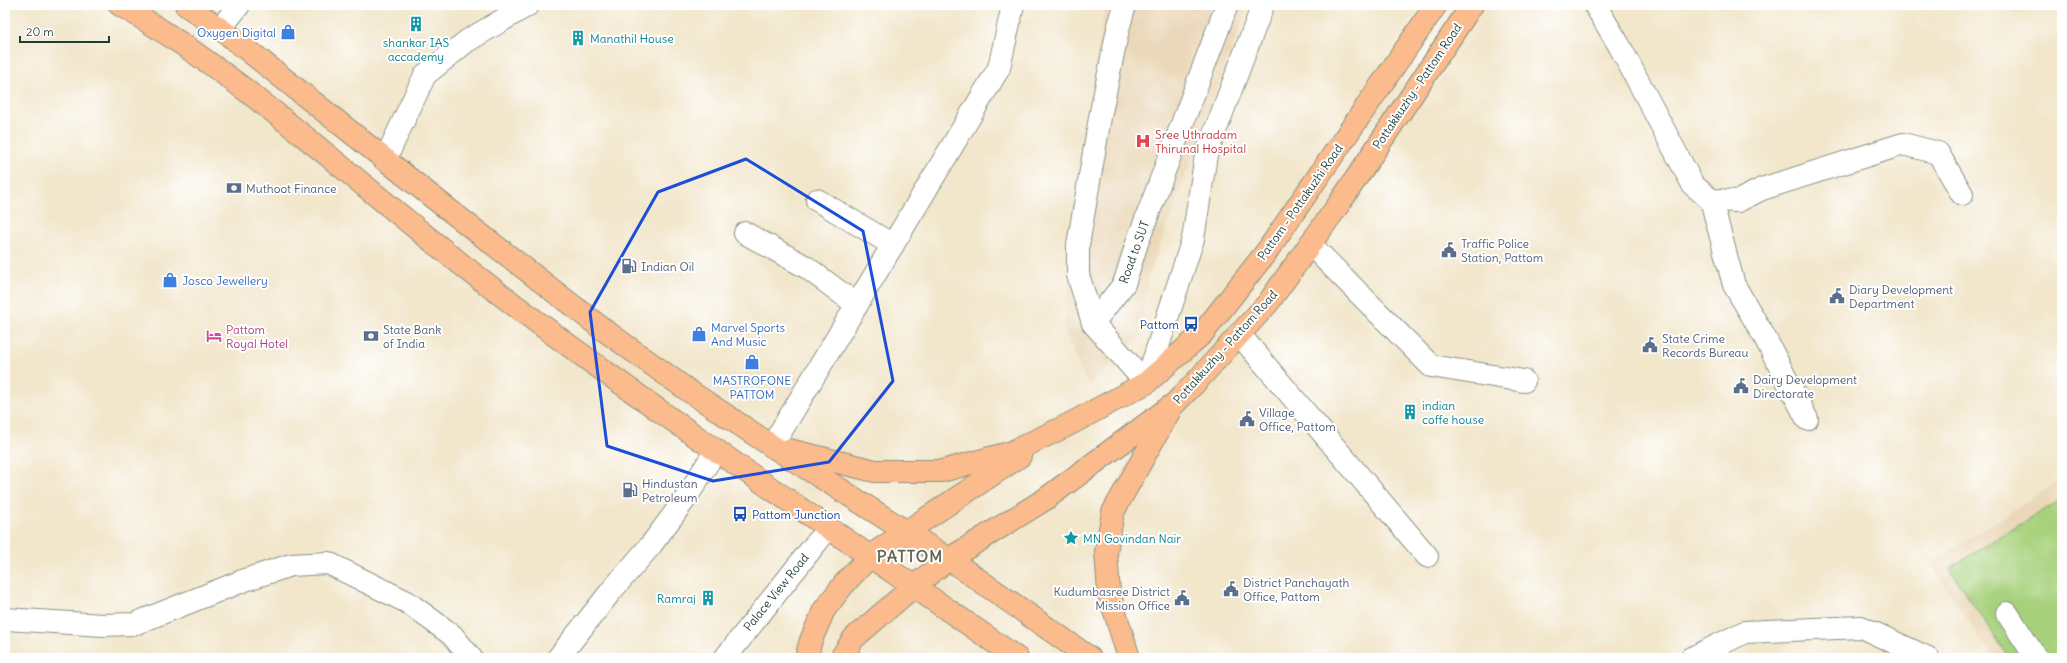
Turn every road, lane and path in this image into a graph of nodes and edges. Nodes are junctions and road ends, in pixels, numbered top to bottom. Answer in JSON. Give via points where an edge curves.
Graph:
{"nodes":[{"id":1,"x":120,"y":5,"type":"edge"},
{"id":2,"x":186,"y":5,"type":"edge"},
{"id":3,"x":239,"y":5,"type":"edge"},
{"id":4,"x":528,"y":5,"type":"edge"},
{"id":5,"x":1013,"y":5,"type":"edge"},
{"id":6,"x":1124,"y":5,"type":"edge"},
{"id":7,"x":1227,"y":5,"type":"edge"},
{"id":8,"x":1263,"y":5,"type":"edge"},
{"id":9,"x":1436,"y":5,"type":"edge"},
{"id":10,"x":1472,"y":5,"type":"edge"},
{"id":11,"x":1595,"y":5,"type":"edge"},
{"id":12,"x":220,"y":29,"type":"junction"},
{"id":13,"x":385,"y":160,"type":"junction"},
{"id":14,"x":1962,"y":194,"type":"dead end"},
{"id":15,"x":817,"y":200,"type":"dead end"},
{"id":16,"x":1711,"y":200,"type":"junction"},
{"id":17,"x":745,"y":233,"type":"dead end"},
{"id":18,"x":1310,"y":244,"type":"junction"},
{"id":19,"x":893,"y":245,"type":"junction"},
{"id":20,"x":857,"y":305,"type":"junction"},
{"id":21,"x":1093,"y":323,"type":"junction"},
{"id":22,"x":1239,"y":334,"type":"junction"},
{"id":23,"x":1524,"y":381,"type":"dead end"},
{"id":24,"x":1146,"y":384,"type":"junction"},
{"id":25,"x":1174,"y":404,"type":"junction"},
{"id":26,"x":1807,"y":419,"type":"dead end"},
{"id":27,"x":1070,"y":424,"type":"junction"},
{"id":28,"x":772,"y":446,"type":"junction"},
{"id":29,"x":716,"y":450,"type":"junction"},
{"id":30,"x":828,"y":528,"type":"junction"},
{"id":31,"x":905,"y":532,"type":"junction"},
{"id":32,"x":870,"y":556,"type":"junction"},
{"id":33,"x":1427,"y":556,"type":"dead end"},
{"id":34,"x":949,"y":559,"type":"junction"},
{"id":35,"x":914,"y":586,"type":"junction"},
{"id":36,"x":2007,"y":613,"type":"dead end"},
{"id":37,"x":5,"y":618,"type":"edge"},
{"id":38,"x":471,"y":658,"type":"edge"},
{"id":39,"x":558,"y":658,"type":"edge"},
{"id":40,"x":725,"y":658,"type":"edge"},
{"id":41,"x":806,"y":658,"type":"edge"},
{"id":42,"x":841,"y":658,"type":"edge"},
{"id":43,"x":1017,"y":658,"type":"edge"},
{"id":44,"x":1090,"y":658,"type":"edge"},
{"id":45,"x":1129,"y":658,"type":"edge"},
{"id":46,"x":1692,"y":658,"type":"edge"},
{"id":47,"x":1928,"y":658,"type":"edge"},
{"id":48,"x":2036,"y":658,"type":"edge"}],
"edges":[{"from":1,"to":29,"type":"main road","via":[[159,28],[230,77],[485,284],[623,387]]},
{"from":2,"to":12,"type":"main road"},
{"from":3,"to":12,"type":"street"},
{"from":4,"to":13,"type":"street","via":[[467,41],[425,75]]},
{"from":5,"to":19,"type":"street","via":[[999,68]]},
{"from":6,"to":21,"type":"street","via":[[1101,112],[1078,246],[1078,275]]},
{"from":7,"to":21,"type":"street","name":"Road to SUT","via":[[1137,243],[1124,284]]},
{"from":8,"to":24,"type":"street","via":[[1206,155],[1193,239]]},
{"from":9,"to":24,"type":"main road","name":"Pattom - Pottakuzhi Road","via":[[1267,252],[1202,334]]},
{"from":10,"to":18,"type":"main road","name":"Pottakkuzhy - Pattom Road"},
{"from":11,"to":16,"type":"street","via":[[1693,185]]},
{"from":12,"to":13,"type":"main road"},
{"from":13,"to":28,"type":"main road","via":[[604,330]]},
{"from":14,"to":16,"type":"street","via":[[1938,153],[1903,144],[1762,189],[1738,201]]},
{"from":15,"to":19,"type":"street"},
{"from":16,"to":26,"type":"street","via":[[1734,285]]},
{"from":17,"to":20,"type":"street","via":[[806,267]]},
{"from":18,"to":22,"type":"main road","name":"Pottakkuzhy - Pattom Road","via":[[1268,303]]},
{"from":18,"to":23,"type":"street","via":[[1431,366]]},
{"from":19,"to":20,"type":"street"},
{"from":20,"to":28,"type":"street"},
{"from":21,"to":24,"type":"street"},
{"from":22,"to":25,"type":"main road","name":"Pottakkuzhy - Pattom Road"},
{"from":22,"to":33,"type":"street"},
{"from":24,"to":27,"type":"main road","name":"Pattom - Pottakuzhi Road"},
{"from":25,"to":34,"type":"main road","name":"Pottakkuzhy - Pattom Road","via":[[1044,500]]},
{"from":25,"to":45,"type":"main road","via":[[1113,512],[1106,552],[1109,593]]},
{"from":27,"to":28,"type":"main road","via":[[1012,452],[942,471],[875,471]]},
{"from":27,"to":31,"type":"main road"},
{"from":28,"to":31,"type":"main road"},
{"from":29,"to":30,"type":"main road"},
{"from":29,"to":39,"type":"street","via":[[660,533]]},
{"from":30,"to":32,"type":"main road"},
{"from":30,"to":40,"type":"street","name":"Palace View Road"},
{"from":31,"to":32,"type":"main road"},
{"from":31,"to":34,"type":"main road"},
{"from":32,"to":35,"type":"main road"},
{"from":32,"to":41,"type":"main road","via":[[824,610]]},
{"from":34,"to":35,"type":"main road","name":"Pottakkuzhy - Pattom Road"},
{"from":34,"to":44,"type":"main road"},
{"from":35,"to":42,"type":"main road","name":"Pottakkuzhy - Pattom Road","via":[[854,638]]},
{"from":35,"to":43,"type":"main road"},
{"from":36,"to":48,"type":"street"},
{"from":37,"to":38,"type":"street","via":[[103,625],[134,624],[245,580],[291,565],[328,563],[407,602],[452,635]]},
{"from":46,"to":47,"type":"street","via":[[1745,632],[1861,627]]}]}
